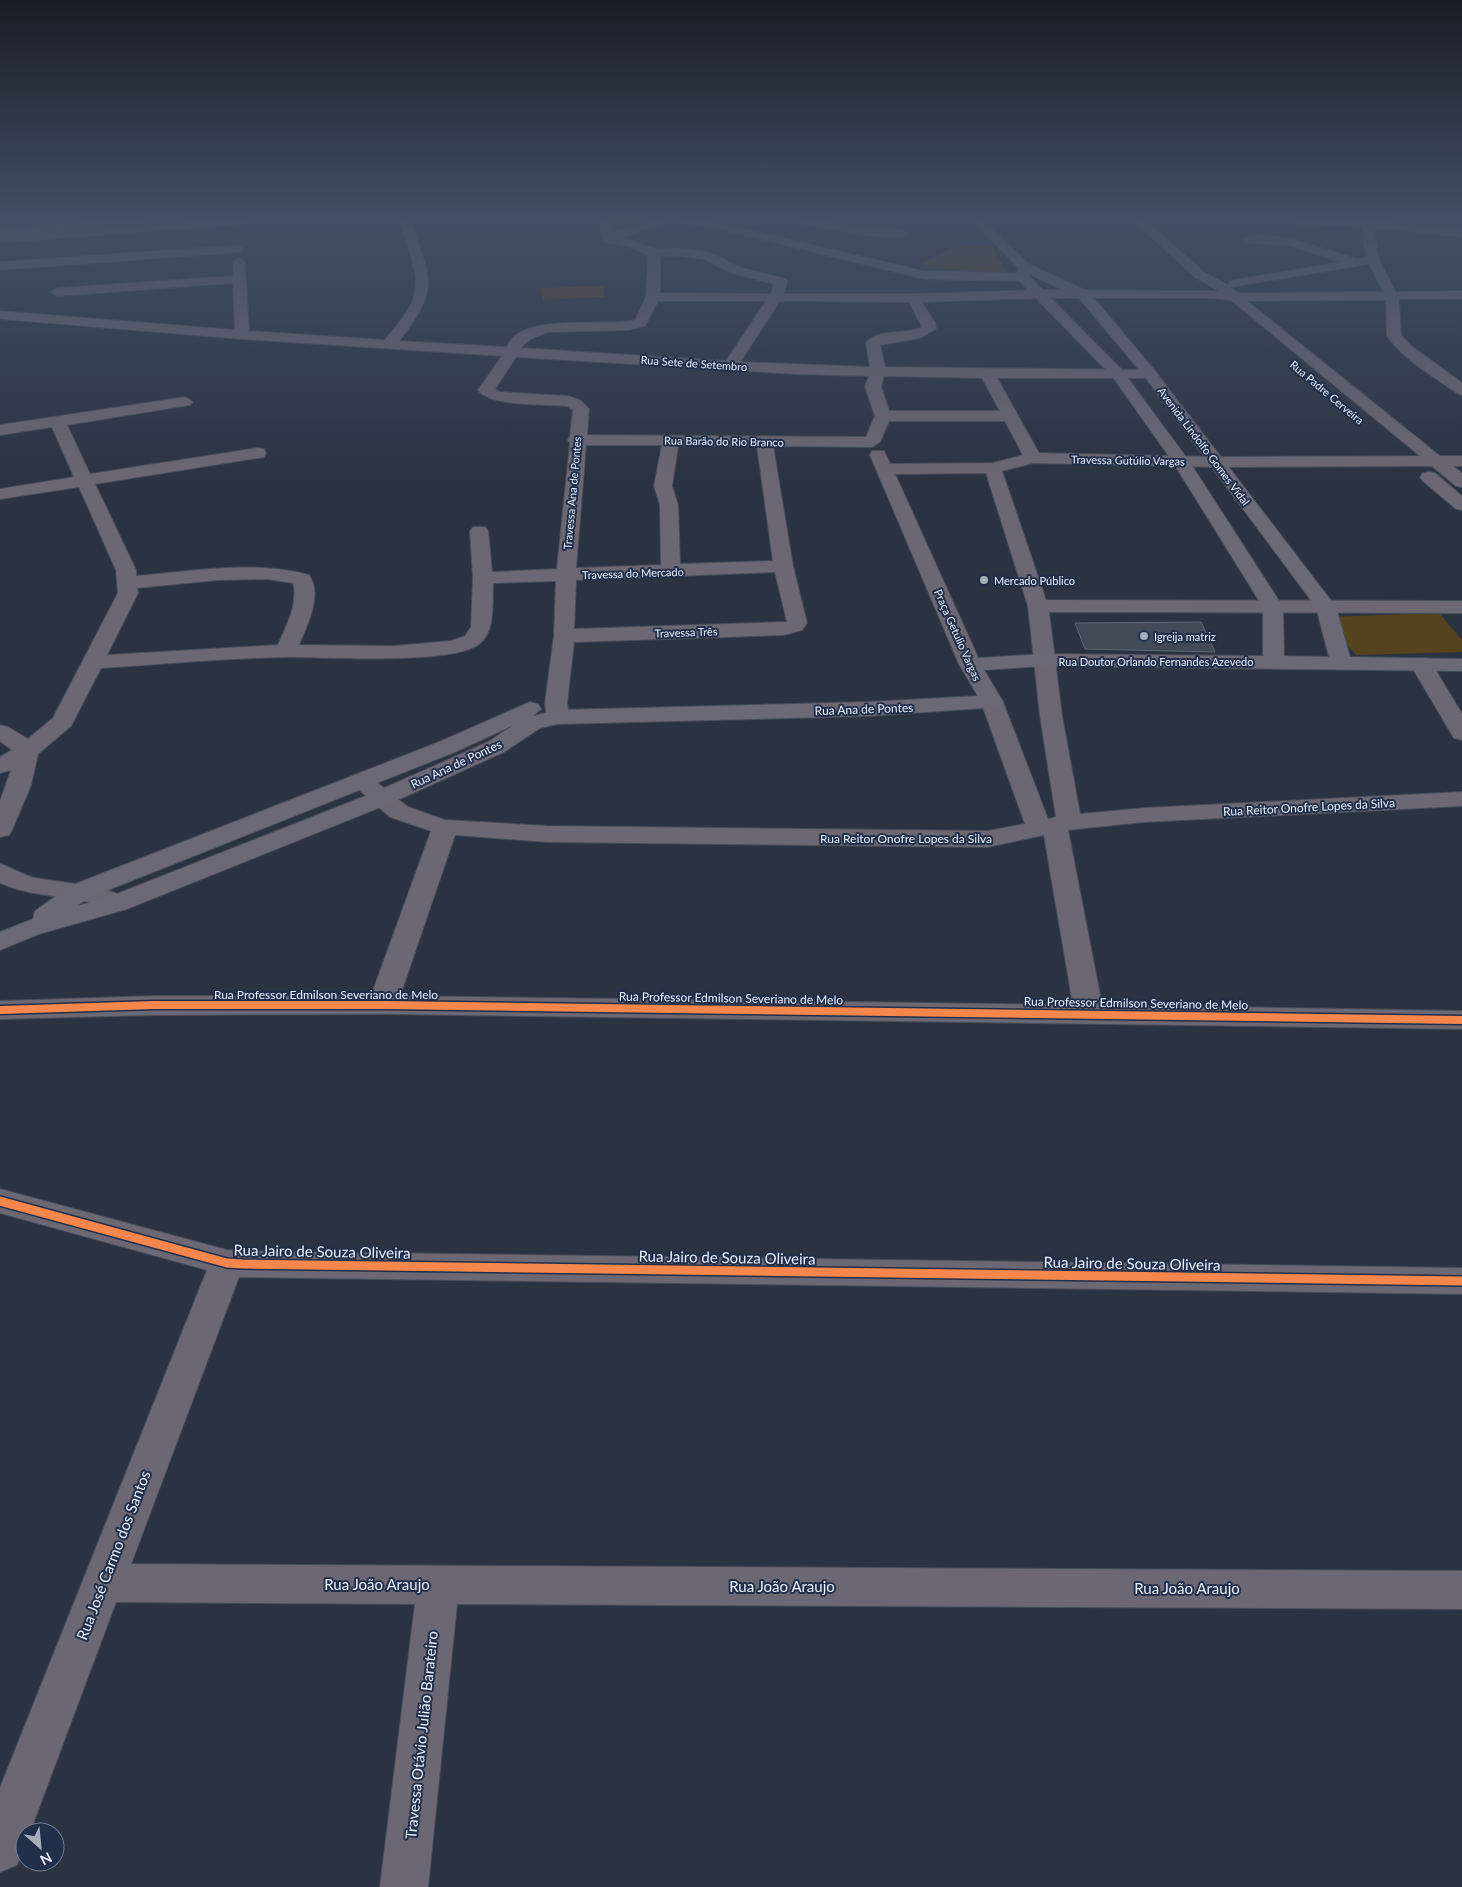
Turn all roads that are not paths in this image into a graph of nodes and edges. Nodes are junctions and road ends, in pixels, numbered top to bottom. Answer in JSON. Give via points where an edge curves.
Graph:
{"nodes":[{"id":1,"x":49,"y":307,"type":"edge"},
{"id":2,"x":62,"y":307,"type":"edge"},
{"id":3,"x":242,"y":307,"type":"edge"},
{"id":4,"x":415,"y":307,"type":"edge"},
{"id":5,"x":647,"y":307,"type":"edge"},
{"id":6,"x":769,"y":307,"type":"edge"},
{"id":7,"x":918,"y":307,"type":"edge"},
{"id":8,"x":1052,"y":307,"type":"edge"},
{"id":9,"x":1094,"y":307,"type":"edge"},
{"id":10,"x":1233,"y":307,"type":"edge"},
{"id":11,"x":1246,"y":307,"type":"edge"},
{"id":12,"x":1392,"y":307,"type":"edge"},
{"id":13,"x":0,"y":315,"type":"edge"},
{"id":14,"x":1376,"y":318,"type":"dead end"},
{"id":15,"x":1392,"y":329,"type":"junction"},
{"id":16,"x":242,"y":335,"type":"junction"},
{"id":17,"x":389,"y":344,"type":"junction"},
{"id":18,"x":510,"y":354,"type":"junction"},
{"id":19,"x":732,"y":365,"type":"junction"},
{"id":20,"x":878,"y":371,"type":"junction"},
{"id":21,"x":1117,"y":373,"type":"junction"},
{"id":22,"x":987,"y":374,"type":"junction"},
{"id":23,"x":1150,"y":374,"type":"junction"},
{"id":24,"x":1462,"y":390,"type":"edge"},
{"id":25,"x":1334,"y":397,"type":"dead end"},
{"id":26,"x":185,"y":402,"type":"dead end"},
{"id":27,"x":883,"y":416,"type":"junction"},
{"id":28,"x":1011,"y":416,"type":"junction"},
{"id":29,"x":57,"y":421,"type":"junction"},
{"id":30,"x":0,"y":430,"type":"edge"},
{"id":31,"x":576,"y":440,"type":"junction"},
{"id":32,"x":671,"y":440,"type":"junction"},
{"id":33,"x":764,"y":441,"type":"junction"},
{"id":34,"x":872,"y":442,"type":"junction"},
{"id":35,"x":1395,"y":449,"type":"dead end"},
{"id":36,"x":258,"y":453,"type":"dead end"},
{"id":37,"x":1033,"y":458,"type":"junction"},
{"id":38,"x":1436,"y":461,"type":"junction"},
{"id":39,"x":1462,"y":461,"type":"edge"},
{"id":40,"x":1181,"y":462,"type":"junction"},
{"id":41,"x":1216,"y":462,"type":"junction"},
{"id":42,"x":1410,"y":462,"type":"junction"},
{"id":43,"x":993,"y":468,"type":"junction"},
{"id":44,"x":885,"y":469,"type":"junction"},
{"id":45,"x":86,"y":481,"type":"junction"},
{"id":46,"x":1462,"y":482,"type":"edge"},
{"id":47,"x":0,"y":494,"type":"edge"},
{"id":48,"x":1462,"y":505,"type":"edge"},
{"id":49,"x":479,"y":531,"type":"dead end"},
{"id":50,"x":783,"y":566,"type":"junction"},
{"id":51,"x":671,"y":572,"type":"junction"},
{"id":52,"x":566,"y":575,"type":"junction"},
{"id":53,"x":483,"y":578,"type":"junction"},
{"id":54,"x":129,"y":583,"type":"junction"},
{"id":55,"x":1038,"y":606,"type":"junction"},
{"id":56,"x":1272,"y":607,"type":"junction"},
{"id":57,"x":1326,"y":608,"type":"junction"},
{"id":58,"x":1458,"y":612,"type":"edge"},
{"id":59,"x":564,"y":636,"type":"junction"},
{"id":60,"x":286,"y":651,"type":"junction"},
{"id":61,"x":1044,"y":660,"type":"junction"},
{"id":62,"x":92,"y":662,"type":"junction"},
{"id":63,"x":1274,"y":662,"type":"junction"},
{"id":64,"x":1341,"y":662,"type":"junction"},
{"id":65,"x":970,"y":664,"type":"junction"},
{"id":66,"x":1421,"y":664,"type":"junction"},
{"id":67,"x":1462,"y":665,"type":"edge"},
{"id":68,"x":988,"y":696,"type":"junction"},
{"id":69,"x":557,"y":710,"type":"junction"},
{"id":70,"x":0,"y":732,"type":"edge"},
{"id":71,"x":1462,"y":733,"type":"edge"},
{"id":72,"x":27,"y":752,"type":"junction"},
{"id":73,"x":0,"y":766,"type":"edge"},
{"id":74,"x":361,"y":781,"type":"junction"},
{"id":75,"x":382,"y":798,"type":"junction"},
{"id":76,"x":1462,"y":799,"type":"edge"},
{"id":77,"x":1054,"y":825,"type":"junction"},
{"id":78,"x":445,"y":828,"type":"junction"},
{"id":79,"x":0,"y":830,"type":"edge"},
{"id":80,"x":229,"y":832,"type":"junction"},
{"id":81,"x":250,"y":850,"type":"junction"},
{"id":82,"x":0,"y":872,"type":"edge"},
{"id":83,"x":79,"y":892,"type":"junction"},
{"id":84,"x":118,"y":902,"type":"junction"},
{"id":85,"x":29,"y":928,"type":"junction"},
{"id":86,"x":0,"y":942,"type":"edge"},
{"id":87,"x":382,"y":1005,"type":"junction"},
{"id":88,"x":0,"y":1010,"type":"edge"},
{"id":89,"x":1090,"y":1013,"type":"junction"},
{"id":90,"x":1462,"y":1020,"type":"edge"},
{"id":91,"x":0,"y":1201,"type":"edge"},
{"id":92,"x":227,"y":1263,"type":"junction"},
{"id":93,"x":1462,"y":1281,"type":"edge"},
{"id":94,"x":101,"y":1583,"type":"junction"},
{"id":95,"x":438,"y":1584,"type":"junction"},
{"id":96,"x":1462,"y":1590,"type":"edge"},
{"id":97,"x":0,"y":1848,"type":"edge"},
{"id":98,"x":404,"y":1887,"type":"edge"}],
"edges":[{"from":1,"to":13,"type":"street","name":"Rua Sete de Setembro"},
{"from":2,"to":16,"type":"street","name":"Rua Sete de Setembro"},
{"from":3,"to":16,"type":"street"},
{"from":4,"to":17,"type":"street"},
{"from":5,"to":18,"type":"street","via":[[639,324],[544,329],[516,343]]},
{"from":6,"to":19,"type":"street"},
{"from":7,"to":20,"type":"street","via":[[929,329],[911,336],[881,338],[873,343]]},
{"from":8,"to":21,"type":"main road","name":"Avenida Lindolfo Gomes Vidal"},
{"from":9,"to":23,"type":"main road","name":"Avenida Lindolfo Gomes Vidal"},
{"from":10,"to":25,"type":"street","name":"Rua Padre Cerveira"},
{"from":11,"to":38,"type":"street","name":"Rua Padre Cerveira"},
{"from":12,"to":15,"type":"street"},
{"from":14,"to":15,"type":"street"},
{"from":15,"to":24,"type":"street","via":[[1396,340]]},
{"from":16,"to":17,"type":"street","name":"Rua Sete de Setembro"},
{"from":17,"to":18,"type":"street","name":"Rua Sete de Setembro"},
{"from":18,"to":19,"type":"street","name":"Rua Sete de Setembro"},
{"from":18,"to":31,"type":"street","name":"Travessa Ana de Pontes","via":[[486,388],[488,393],[575,403],[580,408]]},
{"from":19,"to":20,"type":"street","name":"Rua Sete de Setembro"},
{"from":20,"to":22,"type":"street","name":"Rua Sete de Setembro"},
{"from":20,"to":27,"type":"street","via":[[873,386]]},
{"from":21,"to":22,"type":"street","name":"Rua Sete de Setembro"},
{"from":21,"to":23,"type":"street","name":"Rua Sete de Setembro"},
{"from":21,"to":40,"type":"main road","name":"Avenida Lindolfo Gomes Vidal"},
{"from":22,"to":28,"type":"street"},
{"from":23,"to":41,"type":"main road","name":"Avenida Lindolfo Gomes Vidal"},
{"from":26,"to":29,"type":"street"},
{"from":27,"to":28,"type":"street"},
{"from":27,"to":34,"type":"street"},
{"from":28,"to":37,"type":"street"},
{"from":29,"to":30,"type":"street"},
{"from":29,"to":45,"type":"street"},
{"from":31,"to":32,"type":"street","name":"Rua Barão do Rio Branco"},
{"from":31,"to":52,"type":"street","name":"Travessa Ana de Pontes"},
{"from":32,"to":33,"type":"street","name":"Rua Barão do Rio Branco"},
{"from":32,"to":51,"type":"street","via":[[663,486],[670,505]]},
{"from":33,"to":34,"type":"street","name":"Rua Barão do Rio Branco"},
{"from":33,"to":50,"type":"street"},
{"from":34,"to":44,"type":"street","name":"Praça Getulio Vargas"},
{"from":35,"to":42,"type":"street"},
{"from":36,"to":45,"type":"street"},
{"from":37,"to":40,"type":"street","name":"Travessa Gutúlio Vargas"},
{"from":37,"to":43,"type":"street","name":"Travessa Gutúlio Vargas"},
{"from":38,"to":39,"type":"street","name":"Travessa Gutúlio Vargas"},
{"from":38,"to":42,"type":"street","name":"Travessa Gutúlio Vargas"},
{"from":38,"to":46,"type":"street","name":"Rua Padre Cerveira"},
{"from":40,"to":41,"type":"street","name":"Travessa Gutúlio Vargas"},
{"from":40,"to":56,"type":"main road","name":"Avenida Lindolfo Gomes Vidal"},
{"from":41,"to":42,"type":"street","name":"Travessa Gutúlio Vargas"},
{"from":41,"to":57,"type":"main road","name":"Avenida Lindolfo Gomes Vidal"},
{"from":42,"to":48,"type":"street"},
{"from":43,"to":44,"type":"street","name":"Travessa Gutúlio Vargas"},
{"from":43,"to":55,"type":"street","name":"Praça Getulio Vargas"},
{"from":44,"to":65,"type":"street","name":"Praça Getulio Vargas"},
{"from":45,"to":47,"type":"street"},
{"from":45,"to":54,"type":"street"},
{"from":49,"to":53,"type":"street"},
{"from":50,"to":51,"type":"street","name":"Travessa do Mercado"},
{"from":50,"to":59,"type":"street","name":"Travessa Três","via":[[797,622],[795,626],[784,629]]},
{"from":51,"to":52,"type":"street","name":"Travessa do Mercado"},
{"from":52,"to":53,"type":"street","name":"Travessa do Mercado"},
{"from":52,"to":59,"type":"street","name":"Travessa Ana de Pontes"},
{"from":53,"to":60,"type":"street","via":[[481,627],[472,640],[454,647],[394,652]]},
{"from":54,"to":60,"type":"street","via":[[236,575],[295,576],[305,586],[302,607]]},
{"from":54,"to":62,"type":"street","via":[[128,593]]},
{"from":55,"to":56,"type":"street"},
{"from":55,"to":61,"type":"street","name":"Praça Getulio Vargas"},
{"from":56,"to":57,"type":"street"},
{"from":56,"to":63,"type":"main road"},
{"from":57,"to":58,"type":"street"},
{"from":57,"to":64,"type":"main road","name":"Avenida Lindolfo Gomes Vidal"},
{"from":59,"to":69,"type":"street","name":"Travessa Ana de Pontes"},
{"from":60,"to":62,"type":"street"},
{"from":61,"to":63,"type":"main road","name":"Rua Doutor Orlando Fernandes Azevedo"},
{"from":61,"to":65,"type":"main road","name":"Rua Doutor Orlando Fernandes Azevedo"},
{"from":61,"to":77,"type":"street","name":"Praça Getulio Vargas","via":[[1051,716]]},
{"from":62,"to":72,"type":"street","via":[[63,721]]},
{"from":63,"to":64,"type":"main road","name":"Rua Doutor Orlando Fernandes Azevedo"},
{"from":64,"to":66,"type":"main road","name":"Rua Doutor Orlando Fernandes Azevedo"},
{"from":65,"to":68,"type":"main road","name":"Praça Getulio Vargas"},
{"from":66,"to":67,"type":"main road","name":"Rua Doutor Orlando Fernandes Azevedo"},
{"from":66,"to":71,"type":"street"},
{"from":68,"to":69,"type":"main road","name":"Rua Ana de Pontes","via":[[868,709]]},
{"from":68,"to":77,"type":"street","name":"Praça Getulio Vargas"},
{"from":69,"to":74,"type":"main road","name":"Rua Ana de Pontes","via":[[524,710],[447,748]]},
{"from":69,"to":75,"type":"main road","name":"Rua Ana de Pontes","via":[[496,747]]},
{"from":70,"to":72,"type":"street","via":[[18,742]]},
{"from":72,"to":73,"type":"street"},
{"from":72,"to":79,"type":"street","via":[[19,785]]},
{"from":74,"to":75,"type":"street","name":"Rua Reitor Onofre Lopes da Silva"},
{"from":74,"to":80,"type":"main road","name":"Rua Ana de Pontes"},
{"from":75,"to":78,"type":"street","name":"Rua Reitor Onofre Lopes da Silva","via":[[399,812]]},
{"from":75,"to":81,"type":"main road","name":"Rua Ana de Pontes"},
{"from":76,"to":77,"type":"street","name":"Rua Reitor Onofre Lopes da Silva","via":[[1162,814]]},
{"from":77,"to":78,"type":"street","name":"Rua Reitor Onofre Lopes da Silva","via":[[988,839],[547,834]]},
{"from":77,"to":89,"type":"street","name":"Praça Getulio Vargas"},
{"from":78,"to":87,"type":"street"},
{"from":80,"to":81,"type":"main road"},
{"from":80,"to":83,"type":"main road","name":"Rua Ana de Pontes"},
{"from":81,"to":84,"type":"main road","name":"Rua Ana de Pontes"},
{"from":82,"to":83,"type":"street","via":[[34,885]]},
{"from":83,"to":84,"type":"street"},
{"from":83,"to":85,"type":"main road","name":"Rua Ana de Pontes"},
{"from":84,"to":85,"type":"main road","name":"Rua Ana de Pontes"},
{"from":85,"to":86,"type":"main road","name":"Rua Ana de Pontes"},
{"from":87,"to":88,"type":"street","name":"Rua Professor Edmilson Severiano de Melo","via":[[110,1005]]},
{"from":87,"to":89,"type":"street","name":"Rua Professor Edmilson Severiano de Melo"},
{"from":89,"to":90,"type":"street","name":"Rua Professor Edmilson Severiano de Melo"},
{"from":91,"to":92,"type":"street","name":"Rua Jairo de Souza Oliveira"},
{"from":92,"to":93,"type":"street","name":"Rua Jairo de Souza Oliveira"},
{"from":92,"to":94,"type":"street","name":"Rua José Carmo dos Santos"},
{"from":94,"to":95,"type":"street","name":"Rua João Araujo"},
{"from":94,"to":97,"type":"street","name":"Rua José Carmo dos Santos"},
{"from":95,"to":96,"type":"street","name":"Rua João Araujo"},
{"from":95,"to":98,"type":"street","name":"Travessa Otávio Julião Barateiro"}]}
